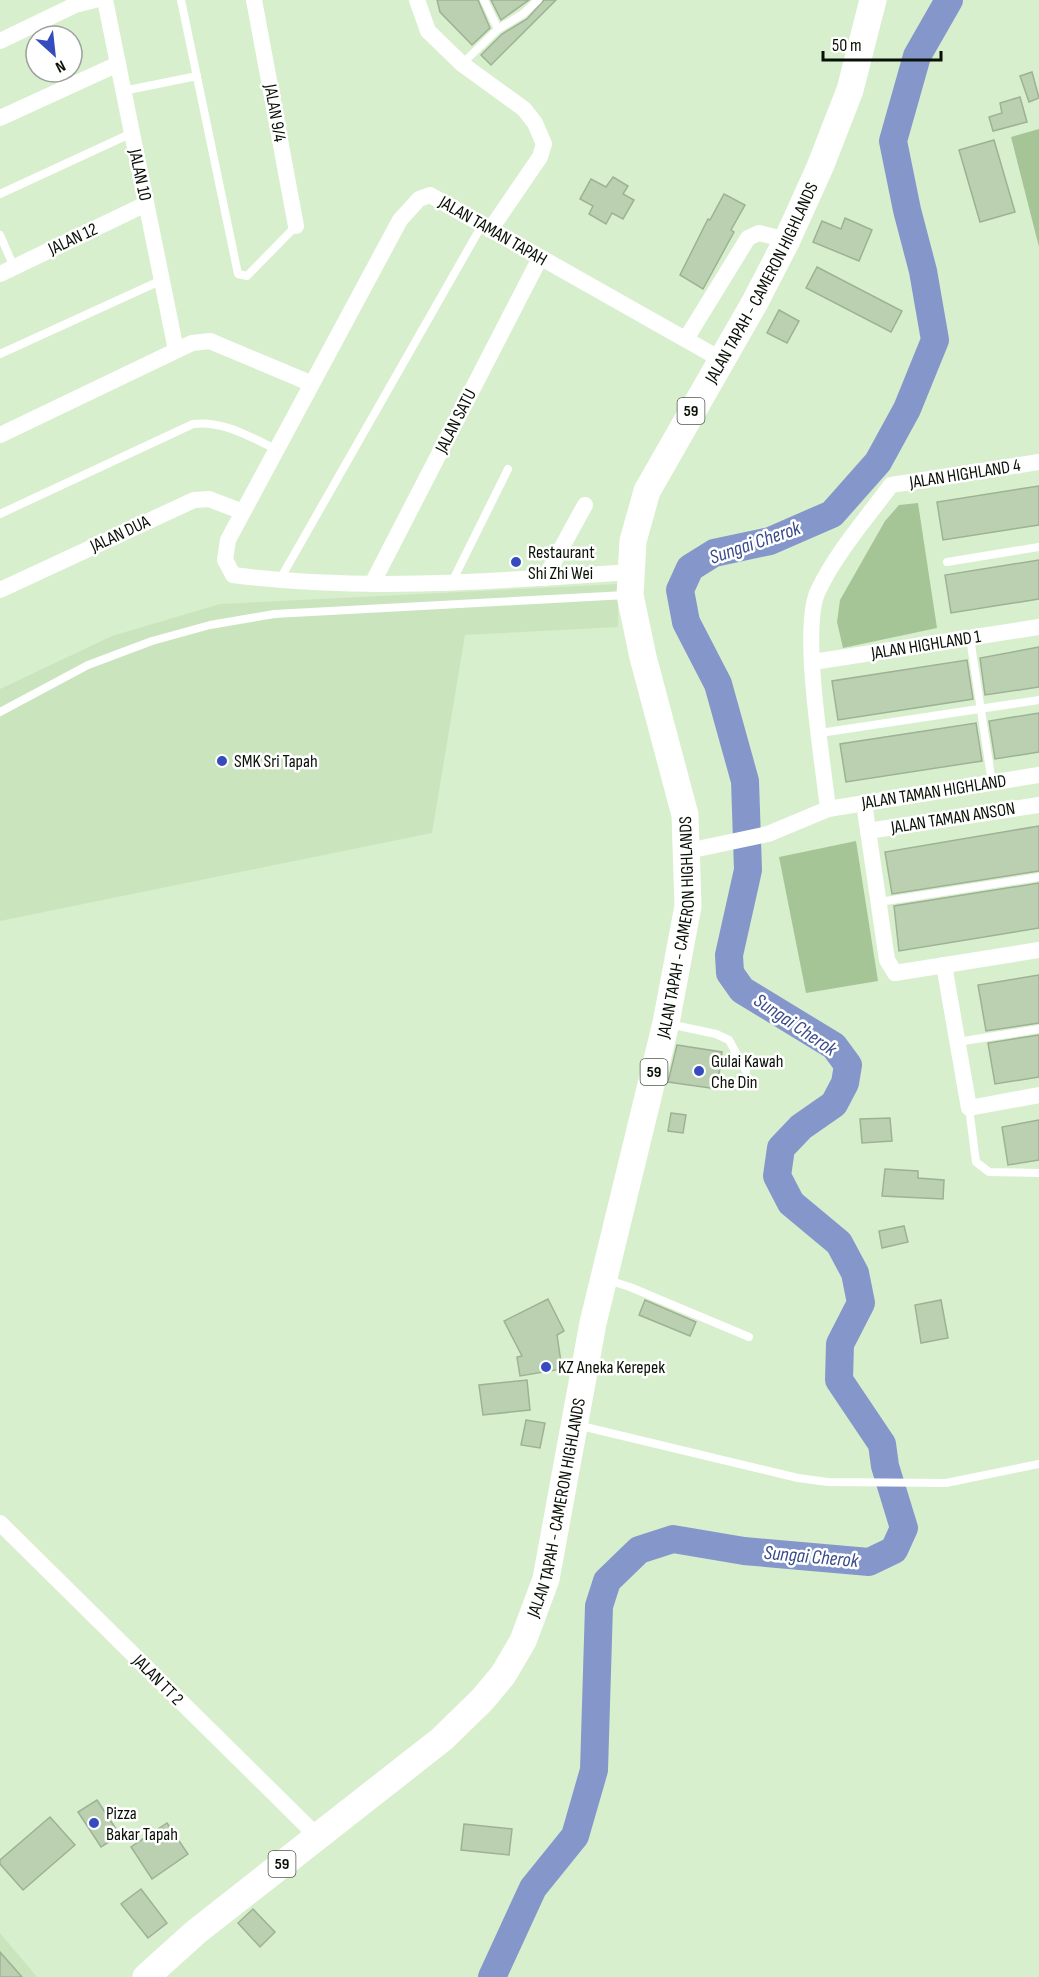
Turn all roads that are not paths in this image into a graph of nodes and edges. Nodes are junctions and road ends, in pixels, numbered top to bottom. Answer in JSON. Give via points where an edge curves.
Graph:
{"nodes":[{"id":1,"x":95,"y":0,"type":"edge"},
{"id":2,"x":105,"y":0,"type":"edge"},
{"id":3,"x":181,"y":0,"type":"edge"},
{"id":4,"x":254,"y":0,"type":"edge"},
{"id":5,"x":417,"y":0,"type":"edge"},
{"id":6,"x":484,"y":0,"type":"edge"},
{"id":7,"x":538,"y":0,"type":"edge"},
{"id":8,"x":873,"y":0,"type":"edge"},
{"id":9,"x":498,"y":29,"type":"junction"},
{"id":10,"x":0,"y":41,"type":"edge"},
{"id":11,"x":118,"y":64,"type":"junction"},
{"id":12,"x":462,"y":64,"type":"junction"},
{"id":13,"x":197,"y":76,"type":"junction"},
{"id":14,"x":123,"y":91,"type":"junction"},
{"id":15,"x":0,"y":118,"type":"edge"},
{"id":16,"x":132,"y":133,"type":"junction"},
{"id":17,"x":0,"y":194,"type":"edge"},
{"id":18,"x":146,"y":204,"type":"junction"},
{"id":19,"x":296,"y":226,"type":"joint"},
{"id":20,"x":486,"y":227,"type":"junction"},
{"id":21,"x":0,"y":235,"type":"edge"},
{"id":22,"x":787,"y":240,"type":"junction"},
{"id":23,"x":540,"y":258,"type":"junction"},
{"id":24,"x":7,"y":270,"type":"edge"},
{"id":25,"x":162,"y":280,"type":"junction"},
{"id":26,"x":686,"y":339,"type":"junction"},
{"id":27,"x":176,"y":350,"type":"junction"},
{"id":28,"x":0,"y":354,"type":"edge"},
{"id":29,"x":722,"y":360,"type":"junction"},
{"id":30,"x":310,"y":383,"type":"junction"},
{"id":31,"x":1,"y":432,"type":"edge"},
{"id":32,"x":276,"y":449,"type":"junction"},
{"id":33,"x":1039,"y":462,"type":"edge"},
{"id":34,"x":508,"y":469,"type":"dead end"},
{"id":35,"x":585,"y":505,"type":"dead end"},
{"id":36,"x":243,"y":512,"type":"junction"},
{"id":37,"x":0,"y":514,"type":"edge"},
{"id":38,"x":1039,"y":547,"type":"edge"},
{"id":39,"x":947,"y":562,"type":"dead end"},
{"id":40,"x":545,"y":578,"type":"junction"},
{"id":41,"x":279,"y":581,"type":"junction"},
{"id":42,"x":452,"y":582,"type":"junction"},
{"id":43,"x":630,"y":583,"type":"junction"},
{"id":44,"x":372,"y":584,"type":"junction"},
{"id":45,"x":0,"y":590,"type":"edge"},
{"id":46,"x":1039,"y":627,"type":"edge"},
{"id":47,"x":970,"y":638,"type":"junction"},
{"id":48,"x":813,"y":662,"type":"junction"},
{"id":49,"x":1039,"y":700,"type":"edge"},
{"id":50,"x":981,"y":709,"type":"junction"},
{"id":51,"x":0,"y":712,"type":"edge"},
{"id":52,"x":820,"y":734,"type":"junction"},
{"id":53,"x":1039,"y":775,"type":"edge"},
{"id":54,"x":992,"y":783,"type":"junction"},
{"id":55,"x":864,"y":803,"type":"junction"},
{"id":56,"x":1039,"y":805,"type":"edge"},
{"id":57,"x":828,"y":809,"type":"junction"},
{"id":58,"x":868,"y":831,"type":"junction"},
{"id":59,"x":688,"y":851,"type":"junction"},
{"id":60,"x":1039,"y":877,"type":"edge"},
{"id":61,"x":879,"y":902,"type":"junction"},
{"id":62,"x":1039,"y":950,"type":"edge"},
{"id":63,"x":944,"y":965,"type":"junction"},
{"id":64,"x":666,"y":1023,"type":"junction"},
{"id":65,"x":1039,"y":1029,"type":"edge"},
{"id":66,"x":957,"y":1042,"type":"junction"},
{"id":67,"x":746,"y":1071,"type":"dead end"},
{"id":68,"x":1039,"y":1095,"type":"edge"},
{"id":69,"x":969,"y":1108,"type":"junction"},
{"id":70,"x":1039,"y":1173,"type":"edge"},
{"id":71,"x":603,"y":1279,"type":"junction"},
{"id":72,"x":750,"y":1337,"type":"dead end"},
{"id":73,"x":573,"y":1424,"type":"junction"},
{"id":74,"x":1039,"y":1464,"type":"edge"},
{"id":75,"x":0,"y":1523,"type":"edge"},
{"id":76,"x":316,"y":1836,"type":"junction"},
{"id":77,"x":146,"y":1977,"type":"edge"}],
"edges":[{"from":1,"to":10,"type":"street","via":[[75,5]]},
{"from":2,"to":11,"type":"street","name":"JALAN 10"},
{"from":3,"to":13,"type":"lane"},
{"from":4,"to":19,"type":"street","name":"JALAN 9/4"},
{"from":5,"to":12,"type":"street","via":[[428,31]]},
{"from":6,"to":9,"type":"lane"},
{"from":7,"to":9,"type":"lane"},
{"from":8,"to":22,"type":"main road","name":"JALAN TAPAH - CAMERON HIGHLANDS","number":"59","via":[[850,90]]},
{"from":9,"to":12,"type":"lane"},
{"from":11,"to":14,"type":"street","name":"JALAN 10"},
{"from":11,"to":15,"type":"street"},
{"from":12,"to":20,"type":"street","via":[[524,109],[543,135],[540,157]]},
{"from":13,"to":14,"type":"lane"},
{"from":13,"to":19,"type":"lane","via":[[238,274],[247,276]]},
{"from":14,"to":16,"type":"street","name":"JALAN 10"},
{"from":16,"to":17,"type":"lane"},
{"from":16,"to":18,"type":"street","name":"JALAN 10"},
{"from":18,"to":24,"type":"street","name":"JALAN 12"},
{"from":18,"to":25,"type":"street","name":"JALAN 10"},
{"from":20,"to":23,"type":"street","name":"JALAN TAMAN TAPAH"},
{"from":20,"to":30,"type":"street","name":"JALAN TAMAN TAPAH","via":[[430,195],[419,199],[400,220]]},
{"from":20,"to":41,"type":"lane"},
{"from":21,"to":24,"type":"lane"},
{"from":22,"to":26,"type":"street","via":[[759,233],[748,238]]},
{"from":22,"to":29,"type":"main road","name":"JALAN TAPAH - CAMERON HIGHLANDS","number":"59"},
{"from":23,"to":26,"type":"street","name":"JALAN TAMAN TAPAH"},
{"from":23,"to":44,"type":"street","name":"JALAN SATU"},
{"from":25,"to":27,"type":"street","name":"JALAN 10"},
{"from":25,"to":28,"type":"lane"},
{"from":26,"to":29,"type":"street","name":"JALAN TAMAN TAPAH"},
{"from":27,"to":30,"type":"street","via":[[210,341]]},
{"from":27,"to":31,"type":"street"},
{"from":29,"to":43,"type":"main road","name":"JALAN TAPAH - CAMERON HIGHLANDS","number":"59","via":[[647,491],[633,541]]},
{"from":30,"to":32,"type":"street","name":"JALAN TAMAN TAPAH"},
{"from":32,"to":36,"type":"street","name":"JALAN TAMAN TAPAH"},
{"from":32,"to":37,"type":"lane","via":[[222,426],[193,424]]},
{"from":33,"to":48,"type":"street","name":"JALAN HIGHLAND 4","via":[[891,485],[817,593],[810,626]]},
{"from":34,"to":42,"type":"lane"},
{"from":35,"to":40,"type":"street"},
{"from":36,"to":41,"type":"street","name":"JALAN TAMAN TAPAH","via":[[228,540],[225,560],[233,575]]},
{"from":36,"to":45,"type":"street","name":"JALAN DUA","via":[[209,499],[194,500]]},
{"from":38,"to":39,"type":"lane"},
{"from":40,"to":42,"type":"street"},
{"from":40,"to":43,"type":"street"},
{"from":41,"to":44,"type":"street"},
{"from":42,"to":44,"type":"street"},
{"from":43,"to":51,"type":"lane","via":[[274,614],[210,625],[88,665]]},
{"from":43,"to":59,"type":"main road","name":"JALAN TAPAH - CAMERON HIGHLANDS","number":"59","via":[[643,657],[685,815]]},
{"from":46,"to":47,"type":"street","name":"JALAN HIGHLAND 1"},
{"from":47,"to":48,"type":"street","name":"JALAN HIGHLAND 1"},
{"from":47,"to":50,"type":"lane"},
{"from":48,"to":52,"type":"street"},
{"from":49,"to":50,"type":"lane"},
{"from":50,"to":52,"type":"lane"},
{"from":50,"to":54,"type":"lane"},
{"from":52,"to":57,"type":"street"},
{"from":53,"to":54,"type":"street","name":"JALAN TAMAN HIGHLAND"},
{"from":54,"to":55,"type":"street","name":"JALAN TAMAN HIGHLAND"},
{"from":55,"to":57,"type":"street","name":"JALAN TAMAN HIGHLAND"},
{"from":55,"to":58,"type":"street"},
{"from":56,"to":58,"type":"street","name":"JALAN TAMAN ANSON"},
{"from":57,"to":59,"type":"street","name":"JALAN TAMAN HIGHLAND","via":[[768,834]]},
{"from":58,"to":61,"type":"street"},
{"from":59,"to":64,"type":"main road","name":"JALAN TAPAH - CAMERON HIGHLANDS","number":"59","via":[[688,906]]},
{"from":60,"to":61,"type":"lane"},
{"from":61,"to":63,"type":"street","via":[[887,960],[895,973]]},
{"from":62,"to":63,"type":"street"},
{"from":63,"to":66,"type":"street"},
{"from":64,"to":67,"type":"lane","via":[[729,1040]]},
{"from":64,"to":71,"type":"main road","name":"JALAN TAPAH - CAMERON HIGHLANDS","number":"59"},
{"from":65,"to":66,"type":"lane"},
{"from":66,"to":69,"type":"street"},
{"from":68,"to":69,"type":"street"},
{"from":69,"to":70,"type":"lane","via":[[976,1162],[989,1172]]},
{"from":71,"to":72,"type":"lane"},
{"from":71,"to":73,"type":"main road","name":"JALAN TAPAH - CAMERON HIGHLANDS","number":"59"},
{"from":73,"to":74,"type":"lane","via":[[798,1478],[946,1484]]},
{"from":73,"to":76,"type":"main road","name":"JALAN TAPAH - CAMERON HIGHLANDS","number":"59","via":[[546,1579],[523,1641],[503,1675],[442,1739]]},
{"from":75,"to":76,"type":"street","name":"JALAN TT 2"},
{"from":76,"to":77,"type":"main road","name":"JALAN TAPAH - CAMERON HIGHLANDS","number":"59"}]}
